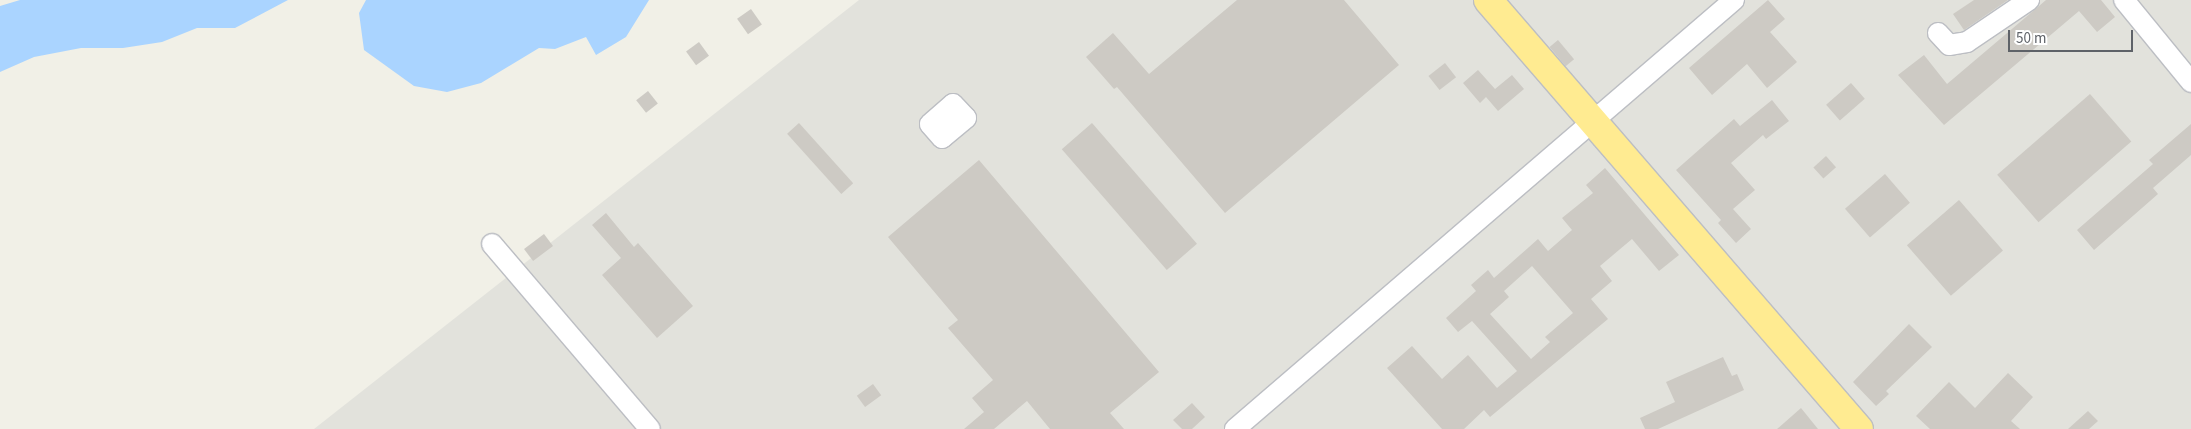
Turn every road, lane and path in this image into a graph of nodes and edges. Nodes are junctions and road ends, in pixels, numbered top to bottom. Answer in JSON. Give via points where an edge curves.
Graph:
{"nodes":[{"id":1,"x":1488,"y":0,"type":"edge"},
{"id":2,"x":1734,"y":0,"type":"edge"},
{"id":3,"x":2029,"y":0,"type":"edge"},
{"id":4,"x":2124,"y":0,"type":"edge"},
{"id":5,"x":1938,"y":33,"type":"dead end"},
{"id":6,"x":2191,"y":82,"type":"edge"},
{"id":7,"x":1593,"y":121,"type":"junction"},
{"id":8,"x":492,"y":244,"type":"dead end"},
{"id":9,"x":650,"y":429,"type":"edge"},
{"id":10,"x":1235,"y":429,"type":"edge"},
{"id":11,"x":1859,"y":429,"type":"edge"}],
"edges":[{"from":1,"to":7,"type":"highway"},
{"from":2,"to":7,"type":"street"},
{"from":3,"to":5,"type":"street","via":[[1967,42],[1949,45]]},
{"from":4,"to":6,"type":"street"},
{"from":7,"to":10,"type":"street"},
{"from":7,"to":11,"type":"highway"},
{"from":8,"to":9,"type":"street"}]}
